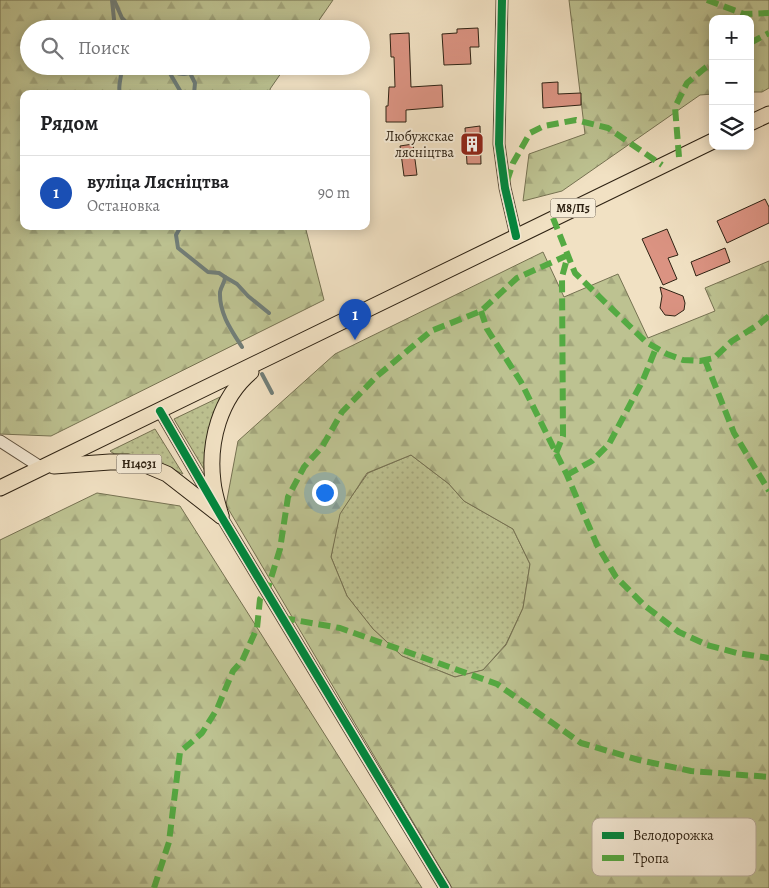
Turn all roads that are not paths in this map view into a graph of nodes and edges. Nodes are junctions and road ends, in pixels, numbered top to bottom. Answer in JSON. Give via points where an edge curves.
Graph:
{"nodes":[{"id":1,"x":502,"y":0,"type":"edge"},
{"id":2,"x":769,"y":114,"type":"edge"},
{"id":3,"x":754,"y":121,"type":"edge"},
{"id":4,"x":709,"y":143,"type":"edge"},
{"id":5,"x":516,"y":236,"type":"junction"},
{"id":6,"x":265,"y":360,"type":"junction"},
{"id":7,"x":160,"y":411,"type":"junction"},
{"id":8,"x":0,"y":441,"type":"edge"},
{"id":9,"x":42,"y":468,"type":"junction"},
{"id":10,"x":0,"y":488,"type":"edge"},
{"id":11,"x":221,"y":516,"type":"junction"},
{"id":12,"x":445,"y":888,"type":"edge"}],
"edges":[{"from":1,"to":5,"type":"street","via":[[500,158]]},
{"from":2,"to":3,"type":"main road"},
{"from":4,"to":5,"type":"main road","number":"М8/П5"},
{"from":5,"to":6,"type":"main road","number":"М8/П5"},
{"from":6,"to":7,"type":"main road","number":"М8/П5"},
{"from":6,"to":11,"type":"main road","number":"Н14031","via":[[238,383],[216,431],[213,483]]},
{"from":7,"to":9,"type":"main road","number":"М8/П5"},
{"from":7,"to":11,"type":"street","number":"Н14031"},
{"from":8,"to":9,"type":"street"},
{"from":9,"to":10,"type":"main road","number":"М8/П5"},
{"from":9,"to":11,"type":"main road","number":"Н14031","via":[[110,462],[148,466],[167,474]]},
{"from":11,"to":12,"type":"street","number":"Н14031"}]}
